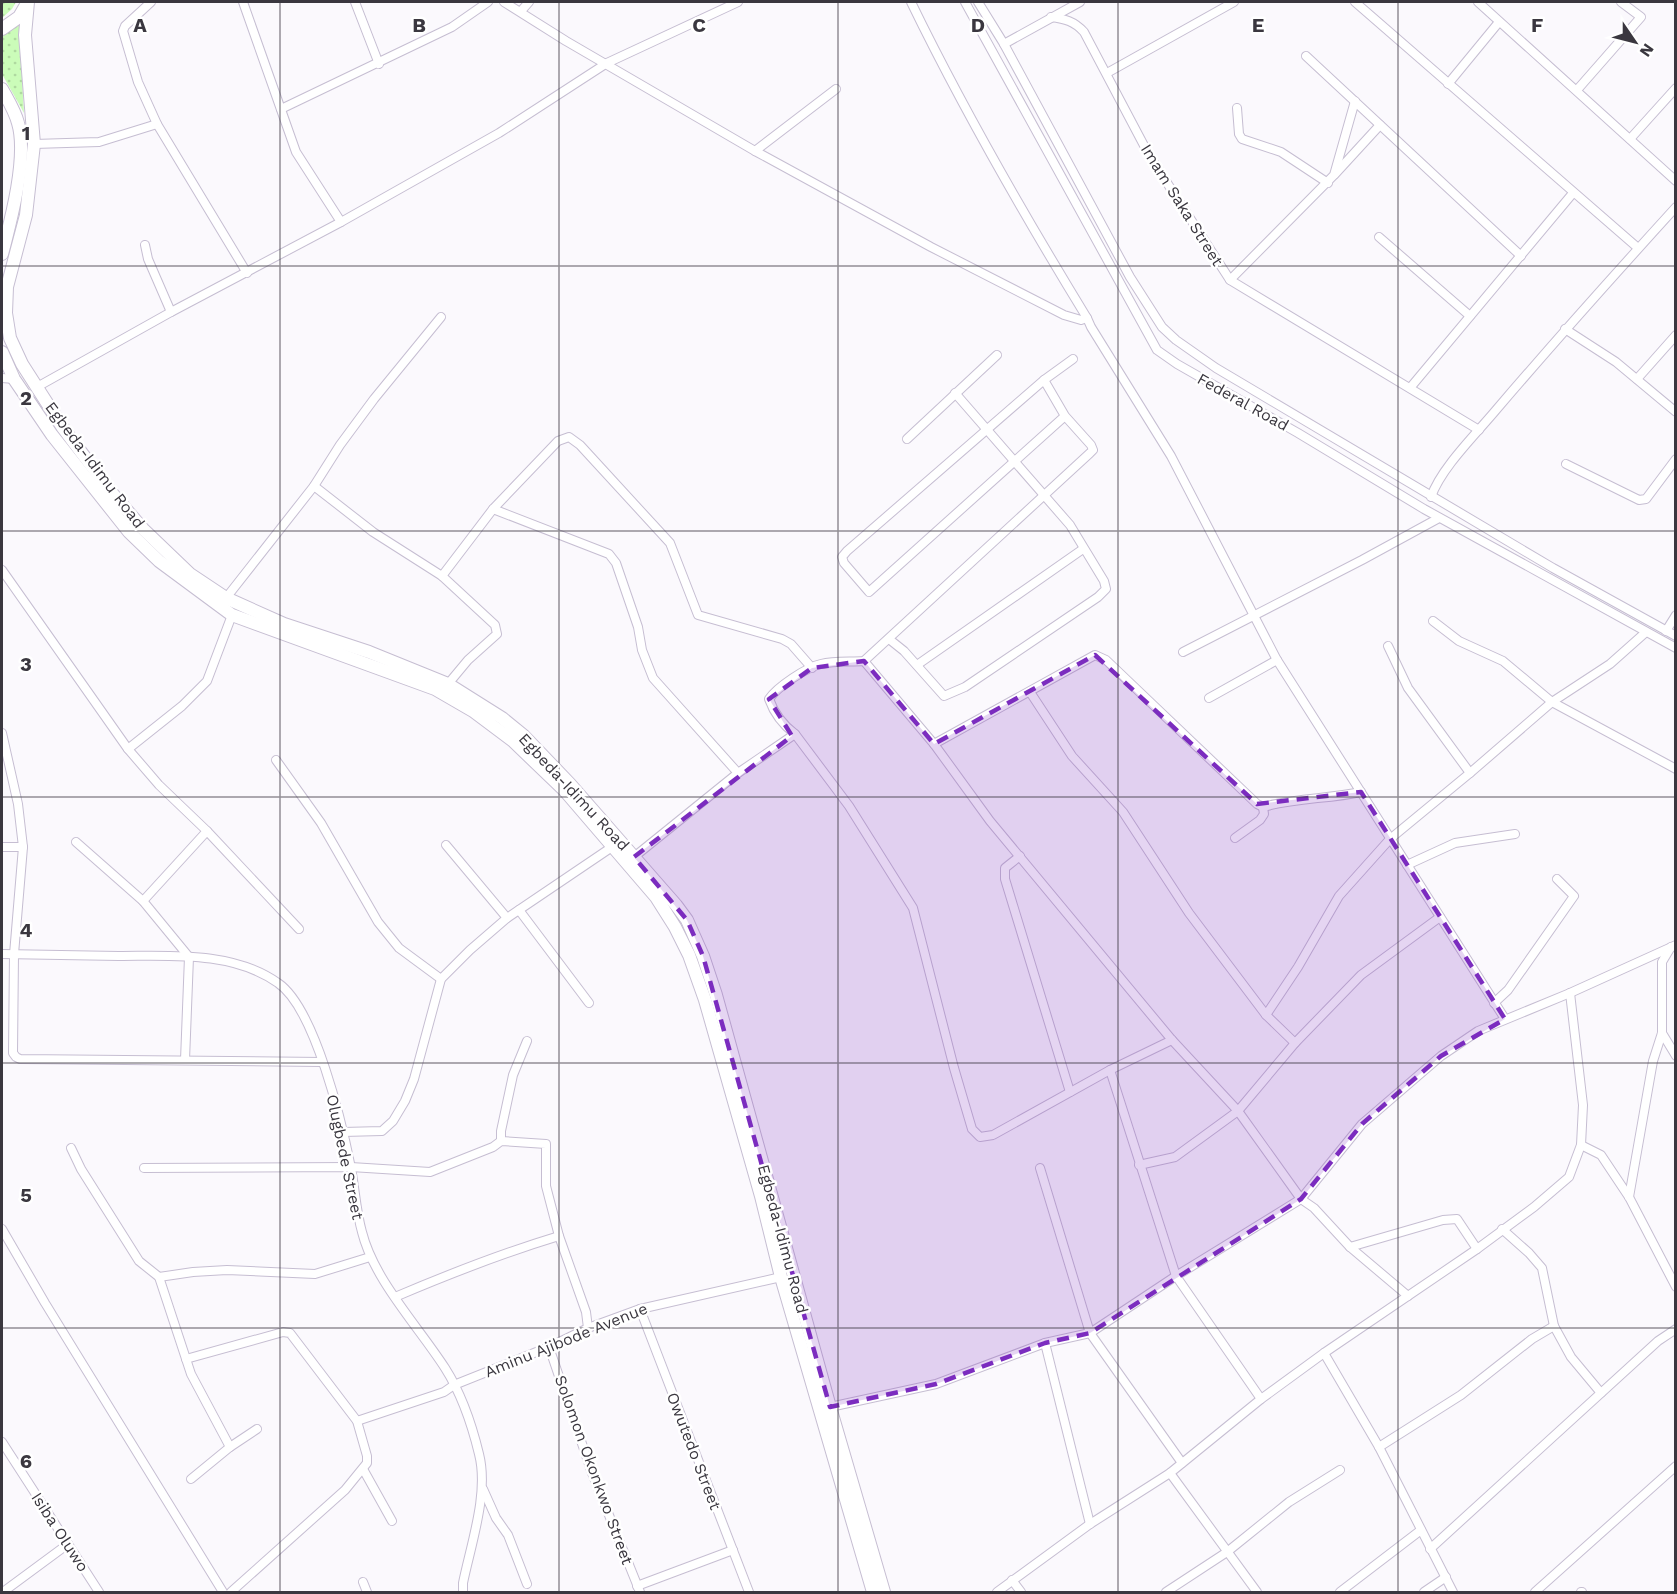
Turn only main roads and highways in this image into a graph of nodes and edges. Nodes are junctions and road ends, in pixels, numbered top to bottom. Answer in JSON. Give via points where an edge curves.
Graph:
{"nodes":[{"id":1,"x":28,"y":2,"type":"edge"},
{"id":2,"x":2,"y":29,"type":"edge"},
{"id":3,"x":2,"y":89,"type":"edge"},
{"id":4,"x":4,"y":236,"type":"edge"},
{"id":5,"x":2,"y":254,"type":"edge"},
{"id":6,"x":2,"y":352,"type":"edge"},
{"id":7,"x":8,"y":379,"type":"edge"},
{"id":8,"x":57,"y":432,"type":"junction"},
{"id":9,"x":332,"y":646,"type":"junction"},
{"id":10,"x":873,"y":1593,"type":"edge"},
{"id":11,"x":884,"y":1593,"type":"edge"}],
"edges":[{"from":1,"to":2,"type":"main road","via":[[19,17]]},
{"from":1,"to":8,"type":"main road","name":"Egbeda-Idimu Road","via":[[25,35],[34,144],[26,215],[7,287],[6,313],[10,338]]},
{"from":3,"to":4,"type":"main road","via":[[19,124],[21,149],[18,180]]},
{"from":4,"to":5,"type":"main road"},
{"from":6,"to":7,"type":"main road","name":"Egbeda-Idimu Road"},
{"from":7,"to":8,"type":"main road","name":"Egbeda-Idimu Road"},
{"from":8,"to":9,"type":"main road","name":"Egbeda-Idimu Road","via":[[143,529],[190,574],[226,598]]},
{"from":8,"to":9,"type":"main road","name":"Egbeda-Idimu Road","via":[[129,532],[159,561],[231,615]]},
{"from":9,"to":10,"type":"main road","name":"Egbeda-Idimu Road","via":[[435,689],[474,711],[513,741],[565,791],[656,897],[675,927],[705,1000]]},
{"from":9,"to":11,"type":"main road","name":"Egbeda-Idimu Road","via":[[448,684],[502,718],[570,784],[687,920],[703,956],[744,1094]]}]}
